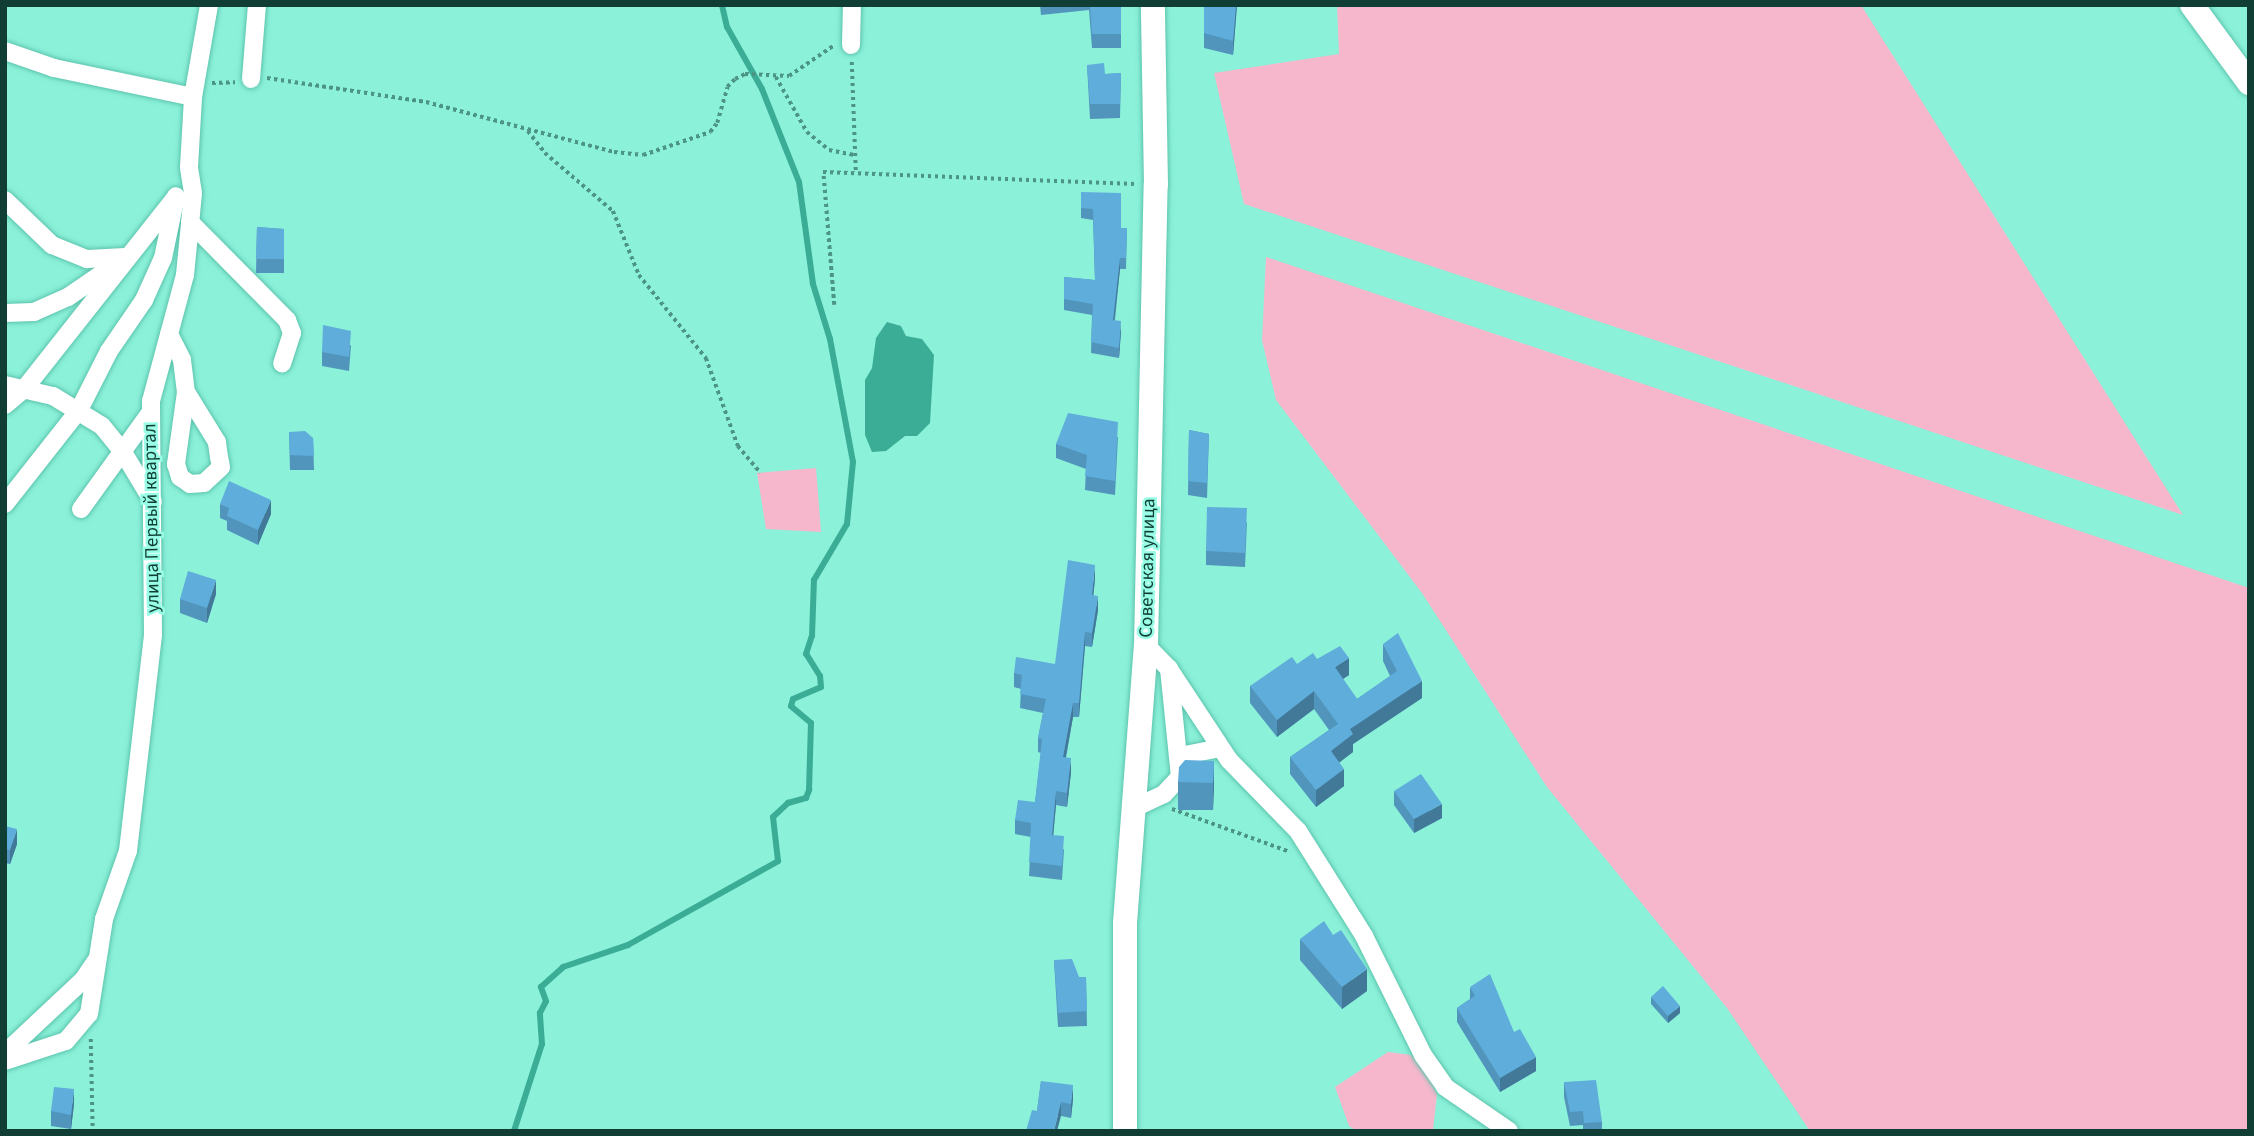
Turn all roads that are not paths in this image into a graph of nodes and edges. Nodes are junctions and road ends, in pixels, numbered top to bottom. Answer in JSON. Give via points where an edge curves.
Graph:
{"nodes":[{"id":1,"x":209,"y":5,"type":"edge"},
{"id":2,"x":257,"y":5,"type":"edge"},
{"id":3,"x":852,"y":5,"type":"edge"},
{"id":4,"x":1153,"y":5,"type":"edge"},
{"id":5,"x":2192,"y":5,"type":"edge"},
{"id":6,"x":851,"y":45,"type":"road end"},
{"id":7,"x":5,"y":51,"type":"edge"},
{"id":8,"x":251,"y":79,"type":"road end"},
{"id":9,"x":2249,"y":83,"type":"edge"},
{"id":10,"x":194,"y":88,"type":"junction"},
{"id":11,"x":189,"y":167,"type":"junction"},
{"id":12,"x":176,"y":196,"type":"junction"},
{"id":13,"x":5,"y":200,"type":"edge"},
{"id":14,"x":190,"y":222,"type":"junction"},
{"id":15,"x":125,"y":257,"type":"junction"},
{"id":16,"x":5,"y":313,"type":"edge"},
{"id":17,"x":169,"y":334,"type":"junction"},
{"id":18,"x":282,"y":363,"type":"dead end"},
{"id":19,"x":5,"y":385,"type":"edge"},
{"id":20,"x":25,"y":388,"type":"junction"},
{"id":21,"x":186,"y":392,"type":"junction"},
{"id":22,"x":5,"y":405,"type":"edge"},
{"id":23,"x":79,"y":410,"type":"junction"},
{"id":24,"x":150,"y":413,"type":"junction"},
{"id":25,"x":124,"y":452,"type":"junction"},
{"id":26,"x":5,"y":504,"type":"edge"},
{"id":27,"x":155,"y":505,"type":"junction"},
{"id":28,"x":81,"y":509,"type":"dead end"},
{"id":29,"x":1146,"y":645,"type":"junction"},
{"id":30,"x":1169,"y":669,"type":"junction"},
{"id":31,"x":1220,"y":748,"type":"junction"},
{"id":32,"x":1180,"y":756,"type":"junction"},
{"id":33,"x":1142,"y":804,"type":"junction"},
{"id":34,"x":98,"y":958,"type":"junction"},
{"id":35,"x":5,"y":1054,"type":"edge"},
{"id":36,"x":5,"y":1061,"type":"edge"},
{"id":37,"x":1125,"y":1131,"type":"edge"},
{"id":38,"x":1509,"y":1131,"type":"edge"}],
"edges":[{"from":1,"to":10,"type":"street","name":"улица Первый квартал"},
{"from":2,"to":8,"type":"street"},
{"from":3,"to":6,"type":"street"},
{"from":4,"to":29,"type":"main road","name":"Советская улица","via":[[1156,185]]},
{"from":5,"to":9,"type":"main road"},
{"from":7,"to":10,"type":"street","via":[[54,68]]},
{"from":10,"to":11,"type":"street","name":"улица Первый квартал"},
{"from":11,"to":12,"type":"street"},
{"from":11,"to":14,"type":"street","name":"улица Первый квартал"},
{"from":12,"to":15,"type":"street"},
{"from":12,"to":23,"type":"street","via":[[163,258],[149,289],[109,351]]},
{"from":13,"to":15,"type":"street","via":[[52,244],[87,259]]},
{"from":14,"to":17,"type":"street","name":"улица Первый квартал","via":[[185,275]]},
{"from":14,"to":18,"type":"street","via":[[287,320],[292,334]]},
{"from":15,"to":16,"type":"street","via":[[68,297],[34,312]]},
{"from":15,"to":20,"type":"street"},
{"from":17,"to":21,"type":"street","via":[[182,360]]},
{"from":17,"to":24,"type":"street","name":"улица Первый квартал"},
{"from":19,"to":20,"type":"street"},
{"from":20,"to":22,"type":"street"},
{"from":20,"to":23,"type":"street"},
{"from":21,"to":21,"type":"street","via":[[177,464],[180,477],[190,484],[204,484],[221,467],[216,442]]},
{"from":23,"to":25,"type":"street","via":[[102,426]]},
{"from":23,"to":26,"type":"street"},
{"from":24,"to":25,"type":"street"},
{"from":24,"to":27,"type":"street","name":"улица Первый квартал"},
{"from":25,"to":27,"type":"street"},
{"from":25,"to":28,"type":"street"},
{"from":27,"to":34,"type":"street","name":"улица Первый квартал","via":[[153,635],[130,837],[104,919]]},
{"from":29,"to":30,"type":"street"},
{"from":29,"to":33,"type":"main road","name":"Советская улица"},
{"from":30,"to":31,"type":"street"},
{"from":30,"to":32,"type":"street"},
{"from":31,"to":32,"type":"street"},
{"from":31,"to":38,"type":"street","via":[[1298,831],[1364,936],[1423,1055],[1445,1087]]},
{"from":32,"to":33,"type":"street","via":[[1180,777],[1164,794]]},
{"from":33,"to":37,"type":"main road","name":"Советская улица","via":[[1125,923]]},
{"from":34,"to":35,"type":"street","via":[[83,980]]},
{"from":34,"to":36,"type":"street","name":"улица Первый квартал","via":[[84,1020],[66,1041]]}]}
